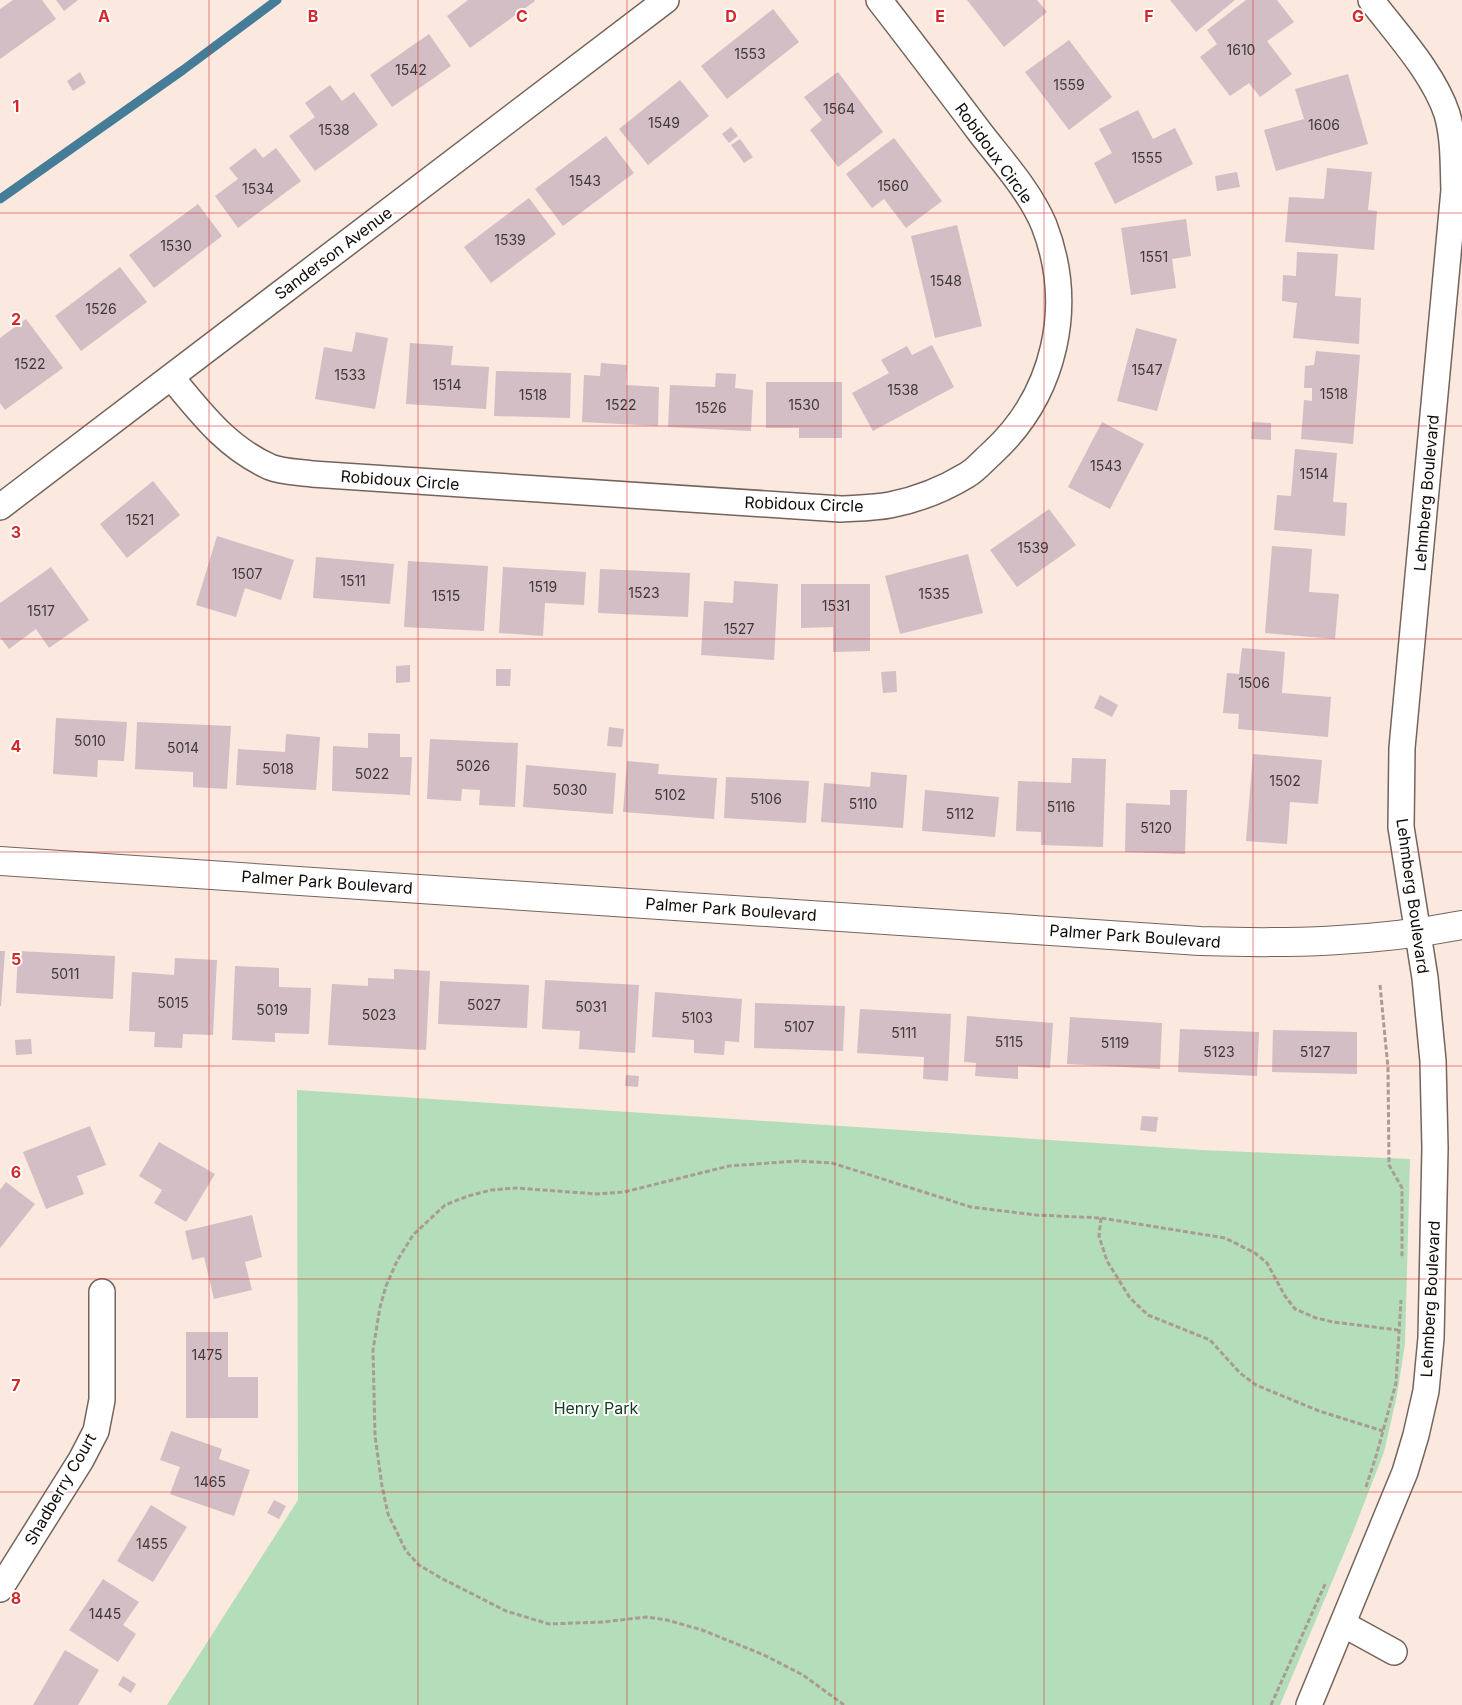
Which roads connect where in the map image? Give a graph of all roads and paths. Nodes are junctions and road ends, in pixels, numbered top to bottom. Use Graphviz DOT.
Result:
graph roads {
  1 [pos="666,0"];
  2 [pos="879,0"];
  3 [pos="1371,0"];
  4 [pos="171,377"];
  5 [pos="0,507"];
  6 [pos="0,861"];
  7 [pos="1462,926"];
  8 [pos="1418,934"];
  9 [pos="1380,985"];
  10 [pos="1101,1218"];
  11 [pos="1402,1264"];
  12 [pos="102,1292"];
  13 [pos="1402,1292"];
  14 [pos="1398,1330"];
  15 [pos="1383,1431"];
  16 [pos="1363,1495"];
  17 [pos="1326,1582"];
  18 [pos="0,1589"];
  19 [pos="1343,1624"];
  20 [pos="1394,1652"];
  21 [pos="844,1705"];
  22 [pos="1271,1705"];
  23 [pos="1310,1705"];
  1 -- 4 [label="street, Sanderson Avenue"];
  2 -- 4 [label="street, Robidoux Circle"];
  3 -- 8 [label="street, Lehmberg Boulevard"];
  4 -- 5 [label="street, Sanderson Avenue"];
  6 -- 8 [label="main road, Palmer Park Boulevard"];
  7 -- 8 [label="main road, Palmer Park Boulevard"];
  8 -- 19 [label="street, Lehmberg Boulevard"];
  9 -- 11 [label="path"];
  10 -- 14 [label="path"];
  10 -- 15 [label="path"];
  10 -- 21 [label="path"];
  12 -- 18 [label="street, Shadberry Court"];
  13 -- 14 [label="path"];
  14 -- 15 [label="path"];
  15 -- 16 [label="path"];
  17 -- 22 [label="path"];
  19 -- 20 [label="street"];
  19 -- 23 [label="street, Lehmberg Boulevard"];
}
